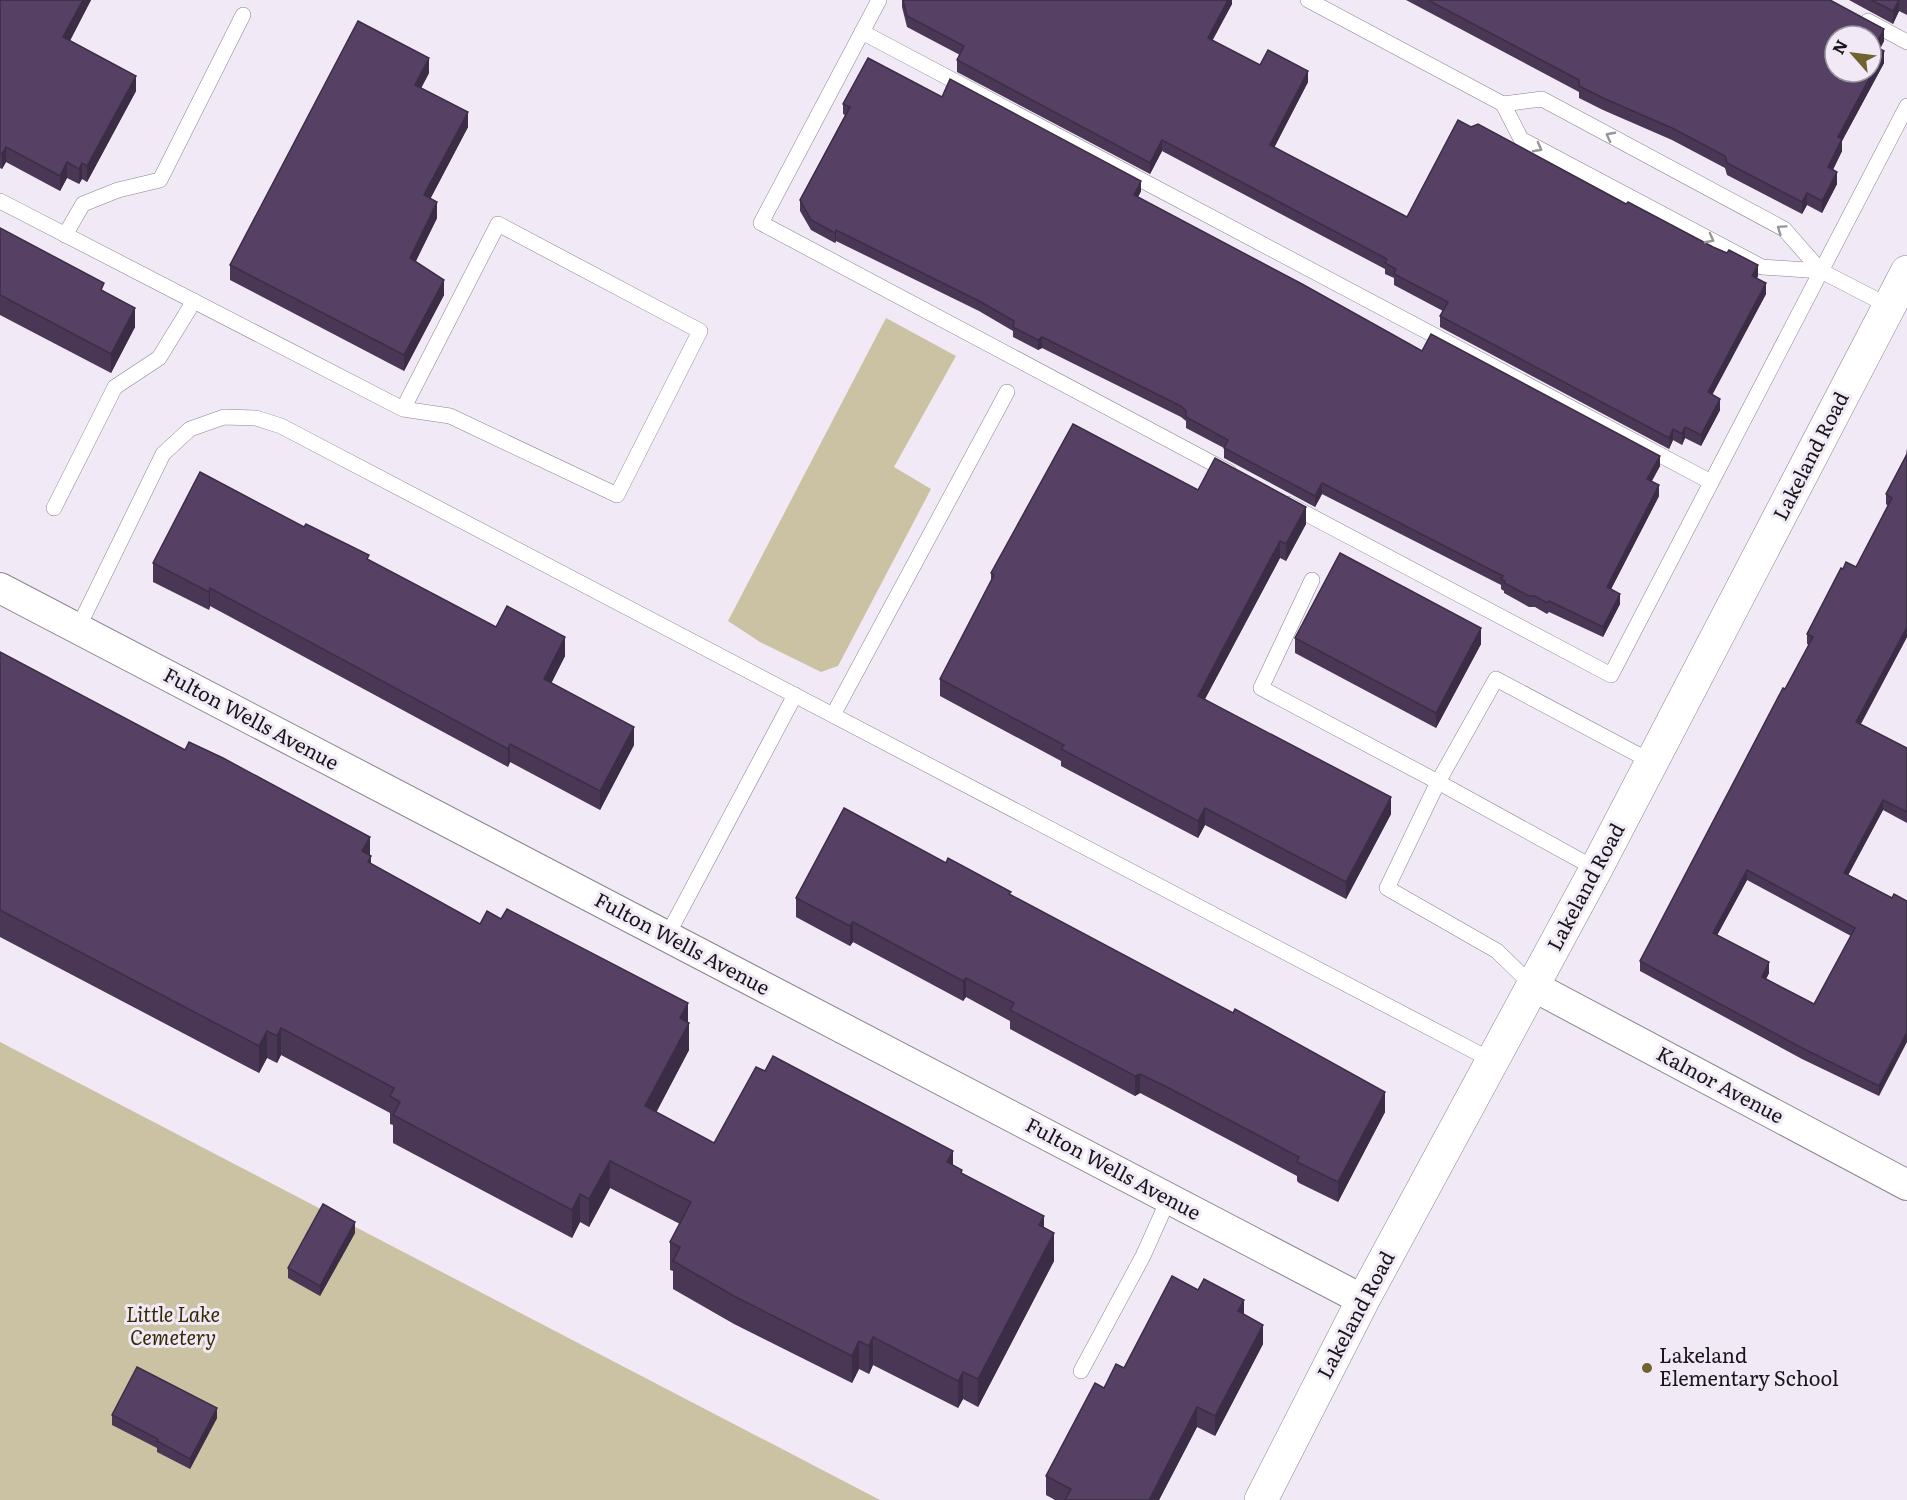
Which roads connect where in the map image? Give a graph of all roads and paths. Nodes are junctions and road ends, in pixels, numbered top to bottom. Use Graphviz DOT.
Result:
graph roads {
  1 [pos="879,0"];
  2 [pos="1308,0"];
  3 [pos="243,15"];
  4 [pos="1858,16"];
  5 [pos="862,32"];
  6 [pos="1907,42"];
  7 [pos="1503,104"];
  8 [pos="1907,106"];
  9 [pos="0,201"];
  10 [pos="65,235"];
  11 [pos="1821,271"];
  12 [pos="1907,272"];
  13 [pos="194,301"];
  14 [pos="1889,306"];
  15 [pos="1007,392"];
  16 [pos="403,409"];
  17 [pos="1244,480"];
  18 [pos="1712,482"];
  19 [pos="1275,497"];
  20 [pos="54,508"];
  21 [pos="1312,580"];
  22 [pos="0,588"];
  23 [pos="78,628"];
  24 [pos="795,695"];
  25 [pos="833,716"];
  26 [pos="1652,762"];
  27 [pos="1438,782"];
  28 [pos="1596,868"];
  29 [pos="667,936"];
  30 [pos="1533,986"];
  31 [pos="1494,1061"];
  32 [pos="1907,1185"];
  33 [pos="1169,1198"];
  34 [pos="1363,1300"];
  35 [pos="1081,1371"];
  36 [pos="1261,1500"];
  1 -- 5 [label="lane"];
  2 -- 7 [label="lane"];
  3 -- 10 [label="lane"];
  4 -- 6 [label="lane"];
  5 -- 17 [label="lane"];
  5 -- 18 [label="lane"];
  11 -- 7 [label="lane, one-way"];
  7 -- 11 [label="lane, one-way"];
  8 -- 11 [label="lane"];
  9 -- 10 [label="lane"];
  10 -- 13 [label="lane"];
  11 -- 14 [label="lane"];
  11 -- 18 [label="lane"];
  12 -- 14 [label="street, Lakeland Road"];
  13 -- 16 [label="lane"];
  13 -- 20 [label="lane"];
  14 -- 26 [label="street, Lakeland Road"];
  15 -- 25 [label="lane"];
  16 -- 16 [label="lane"];
  18 -- 19 [label="lane"];
  21 -- 27 [label="lane"];
  22 -- 23 [label="street, Fulton Wells Avenue"];
  23 -- 24 [label="lane"];
  23 -- 29 [label="street, Fulton Wells Avenue"];
  24 -- 25 [label="lane"];
  24 -- 29 [label="lane"];
  25 -- 31 [label="lane"];
  26 -- 27 [label="lane"];
  26 -- 28 [label="street, Lakeland Road"];
  27 -- 28 [label="lane"];
  27 -- 30 [label="lane"];
  28 -- 30 [label="street, Lakeland Road"];
  29 -- 33 [label="street, Fulton Wells Avenue"];
  30 -- 31 [label="street, Lakeland Road"];
  30 -- 32 [label="street, Kalnor Avenue"];
  31 -- 34 [label="street, Lakeland Road"];
  33 -- 34 [label="street, Fulton Wells Avenue"];
  33 -- 35 [label="lane"];
  34 -- 36 [label="street, Lakeland Road"];
}
